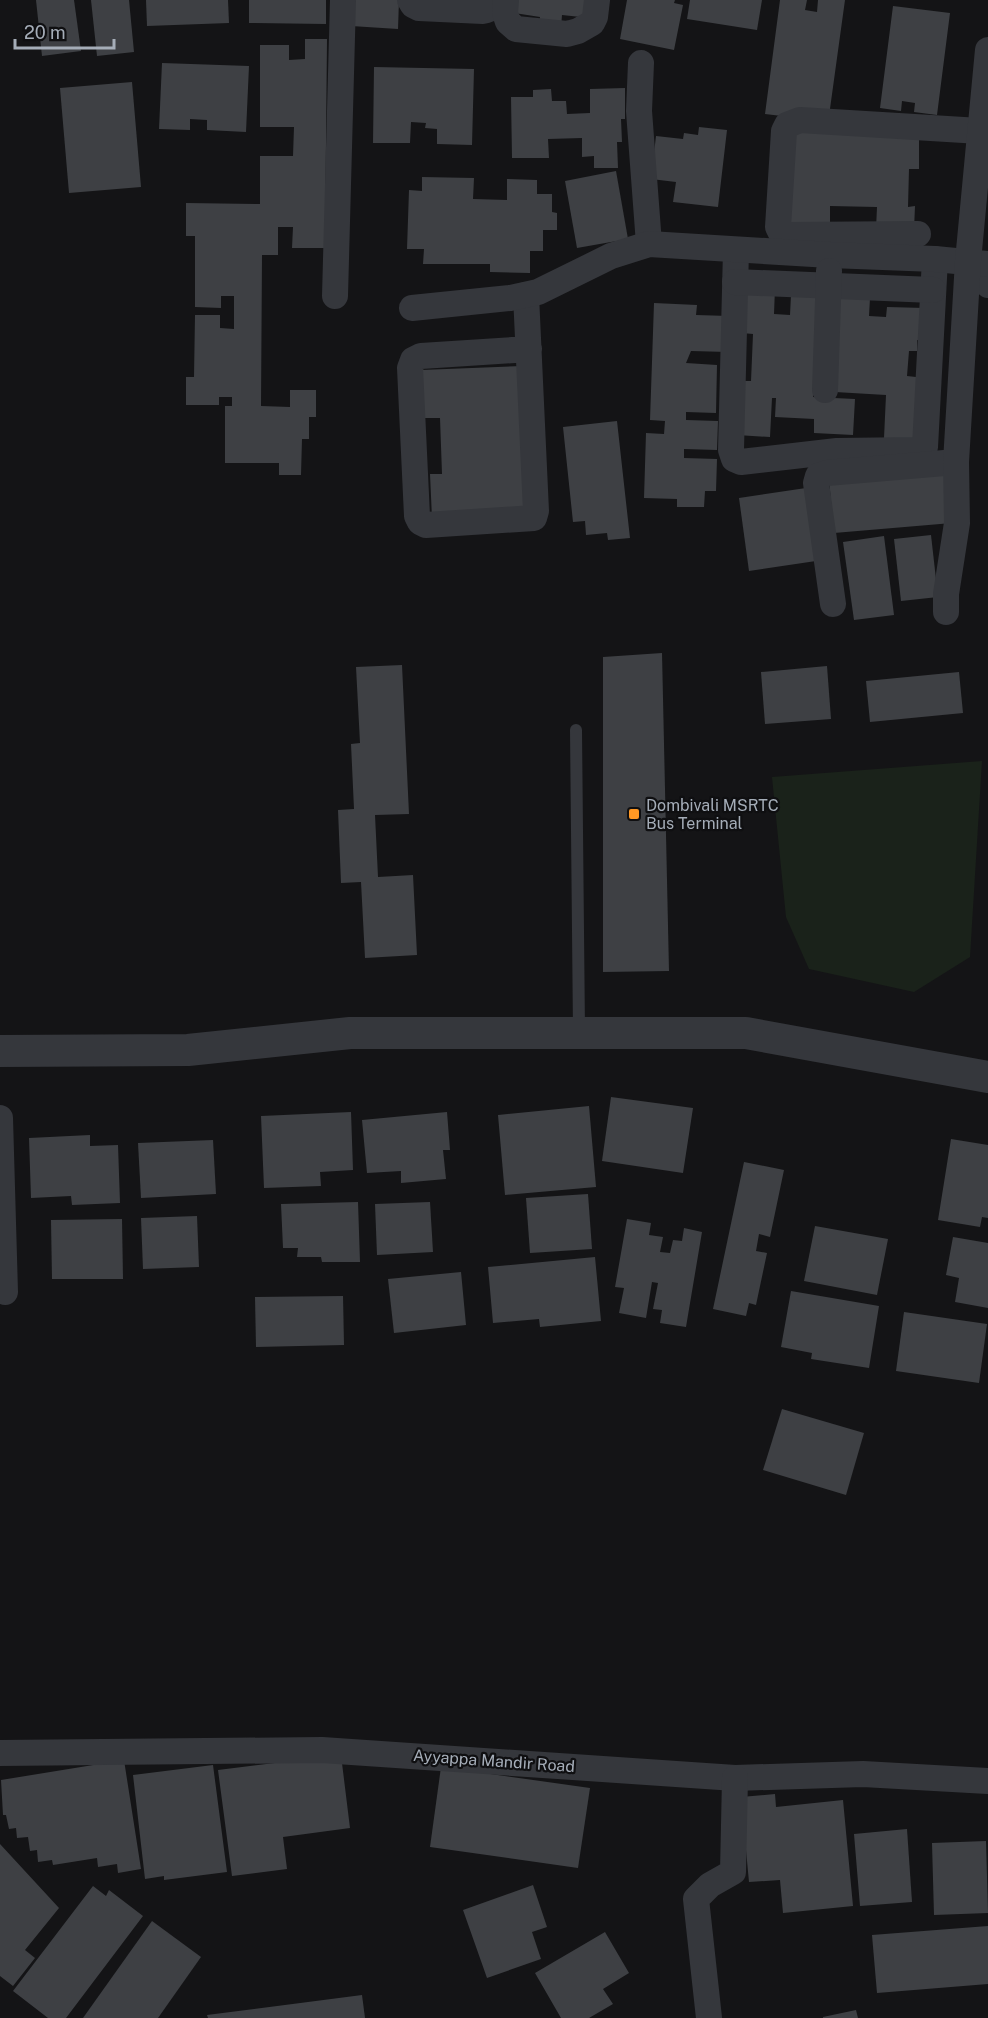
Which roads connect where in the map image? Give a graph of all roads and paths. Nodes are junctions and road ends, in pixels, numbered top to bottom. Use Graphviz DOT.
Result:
graph roads {
  1 [pos="343,0"];
  2 [pos="410,0"];
  3 [pos="492,0"];
  4 [pos="506,0"];
  5 [pos="597,0"];
  6 [pos="988,50"];
  7 [pos="641,63"];
  8 [pos="980,131"];
  9 [pos="988,201"];
  10 [pos="918,234"];
  11 [pos="988,234"];
  12 [pos="649,244"];
  13 [pos="843,249"];
  14 [pos="736,250"];
  15 [pos="935,259"];
  16 [pos="978,263"];
  17 [pos="735,282"];
  18 [pos="988,285"];
  19 [pos="829,286"];
  20 [pos="933,290"];
  21 [pos="526,295"];
  22 [pos="335,296"];
  23 [pos="412,308"];
  24 [pos="529,349"];
  25 [pos="825,390"];
  26 [pos="956,462"];
  27 [pos="833,604"];
  28 [pos="946,612"];
  29 [pos="576,730"];
  30 [pos="579,1032"];
  31 [pos="0,1051"];
  32 [pos="988,1077"];
  33 [pos="0,1118"];
  34 [pos="5,1292"];
  35 [pos="0,1754"];
  36 [pos="735,1778"];
  37 [pos="988,1781"];
  38 [pos="709,2018"];
  1 -- 22 [label="street"];
  2 -- 3 [label="street"];
  4 -- 5 [label="street"];
  6 -- 8 [label="street"];
  7 -- 12 [label="street"];
  8 -- 13 [label="street"];
  8 -- 16 [label="street"];
  9 -- 11 [label="street"];
  10 -- 13 [label="street"];
  12 -- 14 [label="street"];
  12 -- 21 [label="street"];
  13 -- 14 [label="street"];
  13 -- 15 [label="street"];
  13 -- 19 [label="street"];
  14 -- 17 [label="street"];
  15 -- 16 [label="street"];
  15 -- 20 [label="street"];
  16 -- 18 [label="street"];
  16 -- 26 [label="street"];
  17 -- 19 [label="street"];
  17 -- 20 [label="street"];
  19 -- 20 [label="street"];
  19 -- 25 [label="street"];
  21 -- 23 [label="street"];
  21 -- 24 [label="street"];
  24 -- 24 [label="street"];
  26 -- 27 [label="street"];
  26 -- 28 [label="street"];
  29 -- 30 [label="lane"];
  30 -- 31 [label="street"];
  30 -- 32 [label="street"];
  33 -- 34 [label="street"];
  35 -- 36 [label="street, Ayyappa Mandir Road"];
  36 -- 37 [label="street, Ayyappa Mandir Road"];
  36 -- 38 [label="street"];
}
